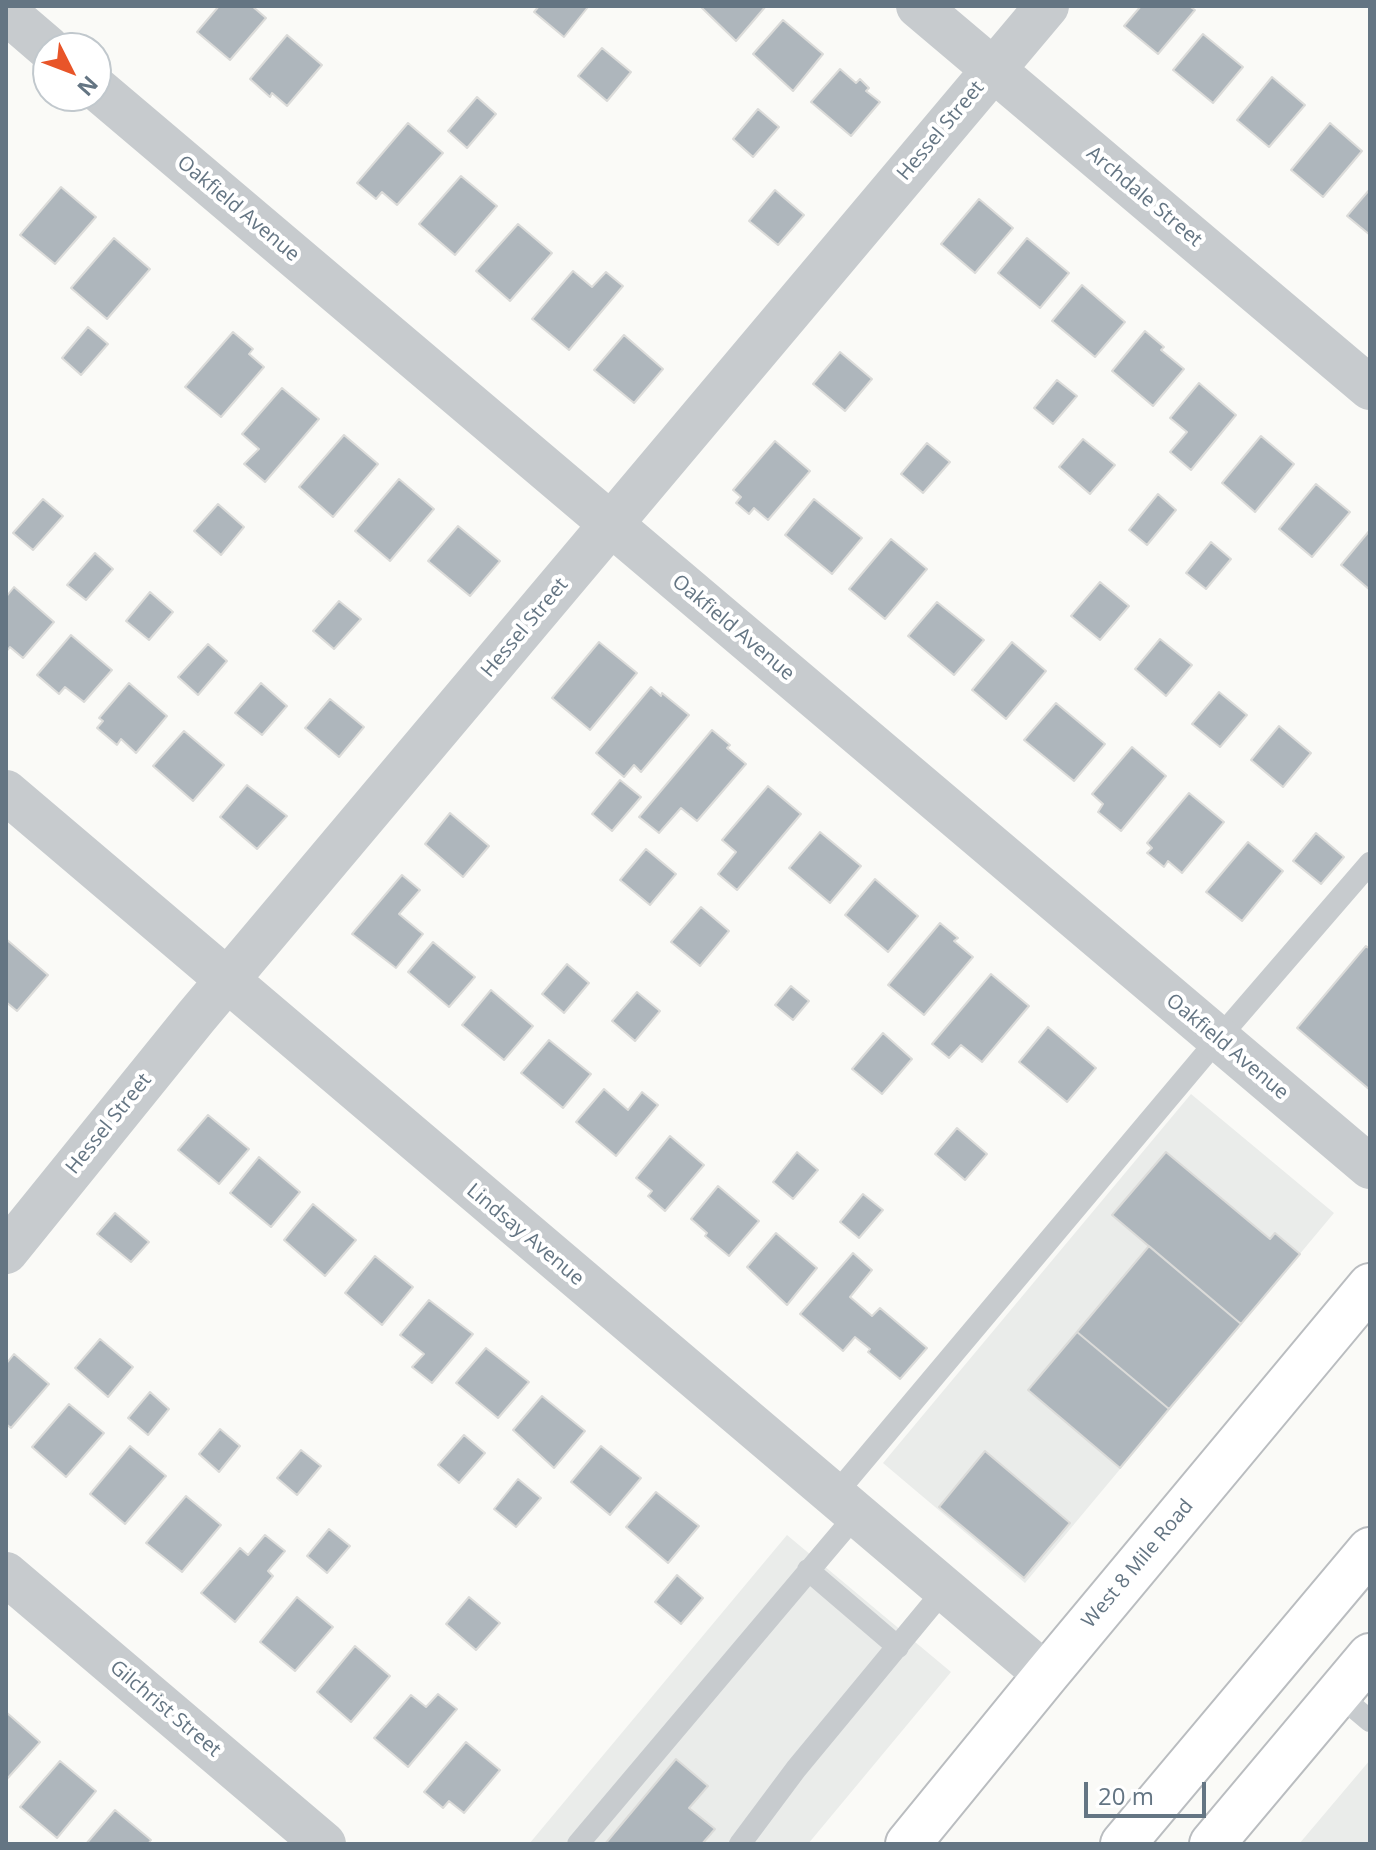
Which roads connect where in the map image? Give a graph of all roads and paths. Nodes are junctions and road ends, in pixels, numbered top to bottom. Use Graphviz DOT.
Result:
graph roads {
  1 [pos="918,6"];
  2 [pos="1047,6"];
  3 [pos="6,12"];
  4 [pos="32,34"];
  5 [pos="993,69"];
  6 [pos="112,102"];
  7 [pos="1370,388"];
  8 [pos="611,525"];
  9 [pos="6,792"];
  10 [pos="1370,863"];
  11 [pos="227,981"];
  12 [pos="1218,1039"];
  13 [pos="1370,1167"];
  14 [pos="6,1252"];
  15 [pos="1370,1286"];
  16 [pos="844,1506"];
  17 [pos="1370,1550"];
  18 [pos="808,1570"];
  19 [pos="6,1574"];
  20 [pos="944,1590"];
  21 [pos="898,1647"];
  22 [pos="1370,1656"];
  23 [pos="1046,1675"];
  24 [pos="1354,1708"];
  25 [pos="324,1844"];
  26 [pos="578,1844"];
  27 [pos="740,1844"];
  28 [pos="908,1844"];
  29 [pos="1123,1844"];
  30 [pos="1212,1844"];
  1 -- 5 [label="street, Archdale Street"];
  2 -- 5 [label="street, Hessel Street"];
  3 -- 4 [label="street"];
  5 -- 7 [label="street, Archdale Street"];
  5 -- 8 [label="street, Hessel Street"];
  6 -- 8 [label="street, Oakfield Avenue"];
  8 -- 11 [label="street, Hessel Street"];
  8 -- 12 [label="street, Oakfield Avenue"];
  9 -- 11 [label="street, Lindsay Avenue"];
  10 -- 12 [label="lane"];
  11 -- 14 [label="street, Hessel Street"];
  11 -- 16 [label="street, Lindsay Avenue"];
  12 -- 13 [label="street, Oakfield Avenue"];
  12 -- 16 [label="lane"];
  15 -- 23 [label="highway, West 8 Mile Road"];
  16 -- 18 [label="lane"];
  16 -- 20 [label="street, Lindsay Avenue"];
  17 -- 29 [label="highway"];
  18 -- 21 [label="lane"];
  18 -- 26 [label="lane"];
  19 -- 25 [label="street, Gilchrist Street"];
  20 -- 21 [label="lane"];
  20 -- 23 [label="street, Lindsay Avenue"];
  21 -- 27 [label="lane"];
  22 -- 24 [label="highway"];
  23 -- 28 [label="highway, West 8 Mile Road"];
  24 -- 30 [label="highway"];
}
